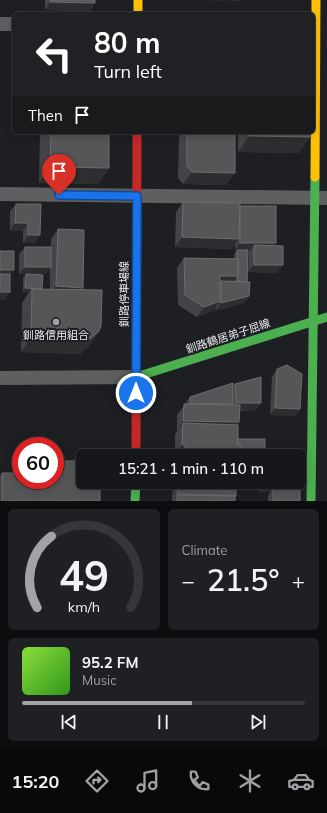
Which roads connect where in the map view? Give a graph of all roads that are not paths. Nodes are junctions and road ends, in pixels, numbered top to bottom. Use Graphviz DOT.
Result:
graph roads {
  1 [pos="138,0"];
  2 [pos="316,0"];
  3 [pos="138,12"];
  4 [pos="319,22"];
  5 [pos="0,24"];
  6 [pos="12,24"];
  7 [pos="137,134"];
  8 [pos="0,194"];
  9 [pos="137,196"];
  10 [pos="321,198"];
  11 [pos="327,317"];
  12 [pos="314,321"];
  13 [pos="136,377"];
  14 [pos="0,378"];
  15 [pos="136,449"];
  16 [pos="136,489"];
  17 [pos="136,501"];
  18 [pos="311,501"];
  1 -- 3 [label="main road"];
  2 -- 4 [label="main road"];
  4 -- 10 [label="main road"];
  5 -- 6 [label="street"];
  7 -- 9 [label="main road, 釧路停車場線"];
  8 -- 9 [label="street"];
  9 -- 10 [label="street"];
  9 -- 13 [label="main road, 釧路停車場線"];
  10 -- 12 [label="main road"];
  11 -- 12 [label="main road, 釧路鶴居弟子屈線"];
  12 -- 13 [label="main road, 釧路鶴居弟子屈線"];
  12 -- 18 [label="main road"];
  13 -- 14 [label="street"];
  13 -- 15 [label="main road, 釧路停車場線"];
  16 -- 17 [label="main road"];
}
